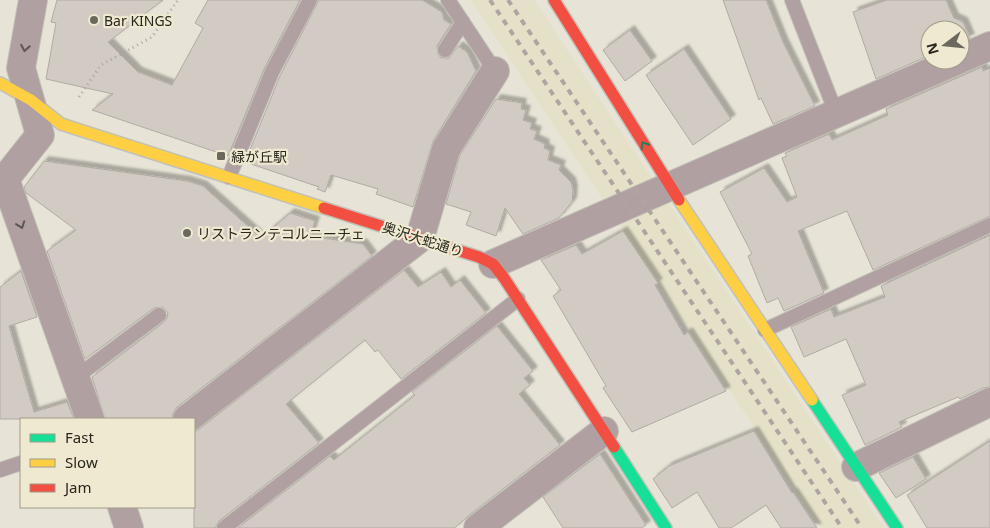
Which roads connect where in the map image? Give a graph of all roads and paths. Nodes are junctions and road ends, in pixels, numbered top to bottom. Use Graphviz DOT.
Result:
graph roads {
  1 [pos="33,0"];
  2 [pos="178,0"];
  3 [pos="310,0"];
  4 [pos="448,0"];
  5 [pos="554,0"];
  6 [pos="792,0"];
  7 [pos="463,22"];
  8 [pos="990,46"];
  9 [pos="445,50"];
  10 [pos="970,55"];
  11 [pos="936,70"];
  12 [pos="495,71"];
  13 [pos="0,82"];
  14 [pos="31,100"];
  15 [pos="836,114"];
  16 [pos="57,120"];
  17 [pos="229,177"];
  18 [pos="2,184"];
  19 [pos="670,186"];
  20 [pos="990,225"];
  21 [pos="420,238"];
  22 [pos="493,264"];
  23 [pos="518,299"];
  24 [pos="159,315"];
  25 [pos="766,330"];
  26 [pos="76,378"];
  27 [pos="990,402"];
  28 [pos="90,418"];
  29 [pos="188,418"];
  30 [pos="604,431"];
  31 [pos="20,463"];
  32 [pos="856,467"];
  33 [pos="0,470"];
  34 [pos="122,508"];
  35 [pos="129,528"];
  36 [pos="224,528"];
  37 [pos="478,528"];
  38 [pos="666,528"];
  39 [pos="896,528"];
  1 -- 14 [label="street, one-way"];
  2 -- 16 [label="path"];
  3 -- 17 [label="lane"];
  4 -- 7 [label="lane"];
  19 -- 5 [label="street, one-way"];
  6 -- 15 [label="lane"];
  7 -- 9 [label="lane"];
  7 -- 12 [label="lane"];
  8 -- 10 [label="street"];
  11 -- 15 [label="street"];
  12 -- 21 [label="street"];
  13 -- 14 [label="street"];
  14 -- 16 [label="street"];
  14 -- 18 [label="street"];
  15 -- 19 [label="street"];
  16 -- 17 [label="street, 奥沢大蛇通り"];
  17 -- 21 [label="street, 奥沢大蛇通り"];
  18 -- 26 [label="street, one-way"];
  19 -- 22 [label="street"];
  19 -- 25 [label="street"];
  20 -- 25 [label="lane"];
  21 -- 22 [label="street, 奥沢大蛇通り"];
  21 -- 29 [label="street"];
  22 -- 23 [label="street, 奥沢大蛇通り"];
  23 -- 30 [label="street, 奥沢大蛇通り"];
  23 -- 36 [label="lane"];
  24 -- 26 [label="lane"];
  25 -- 32 [label="street"];
  26 -- 28 [label="street"];
  27 -- 32 [label="street"];
  30 -- 37 [label="street"];
  30 -- 38 [label="street, 奥沢大蛇通り"];
  31 -- 33 [label="lane"];
  32 -- 39 [label="street"];
  34 -- 35 [label="street"];
}
